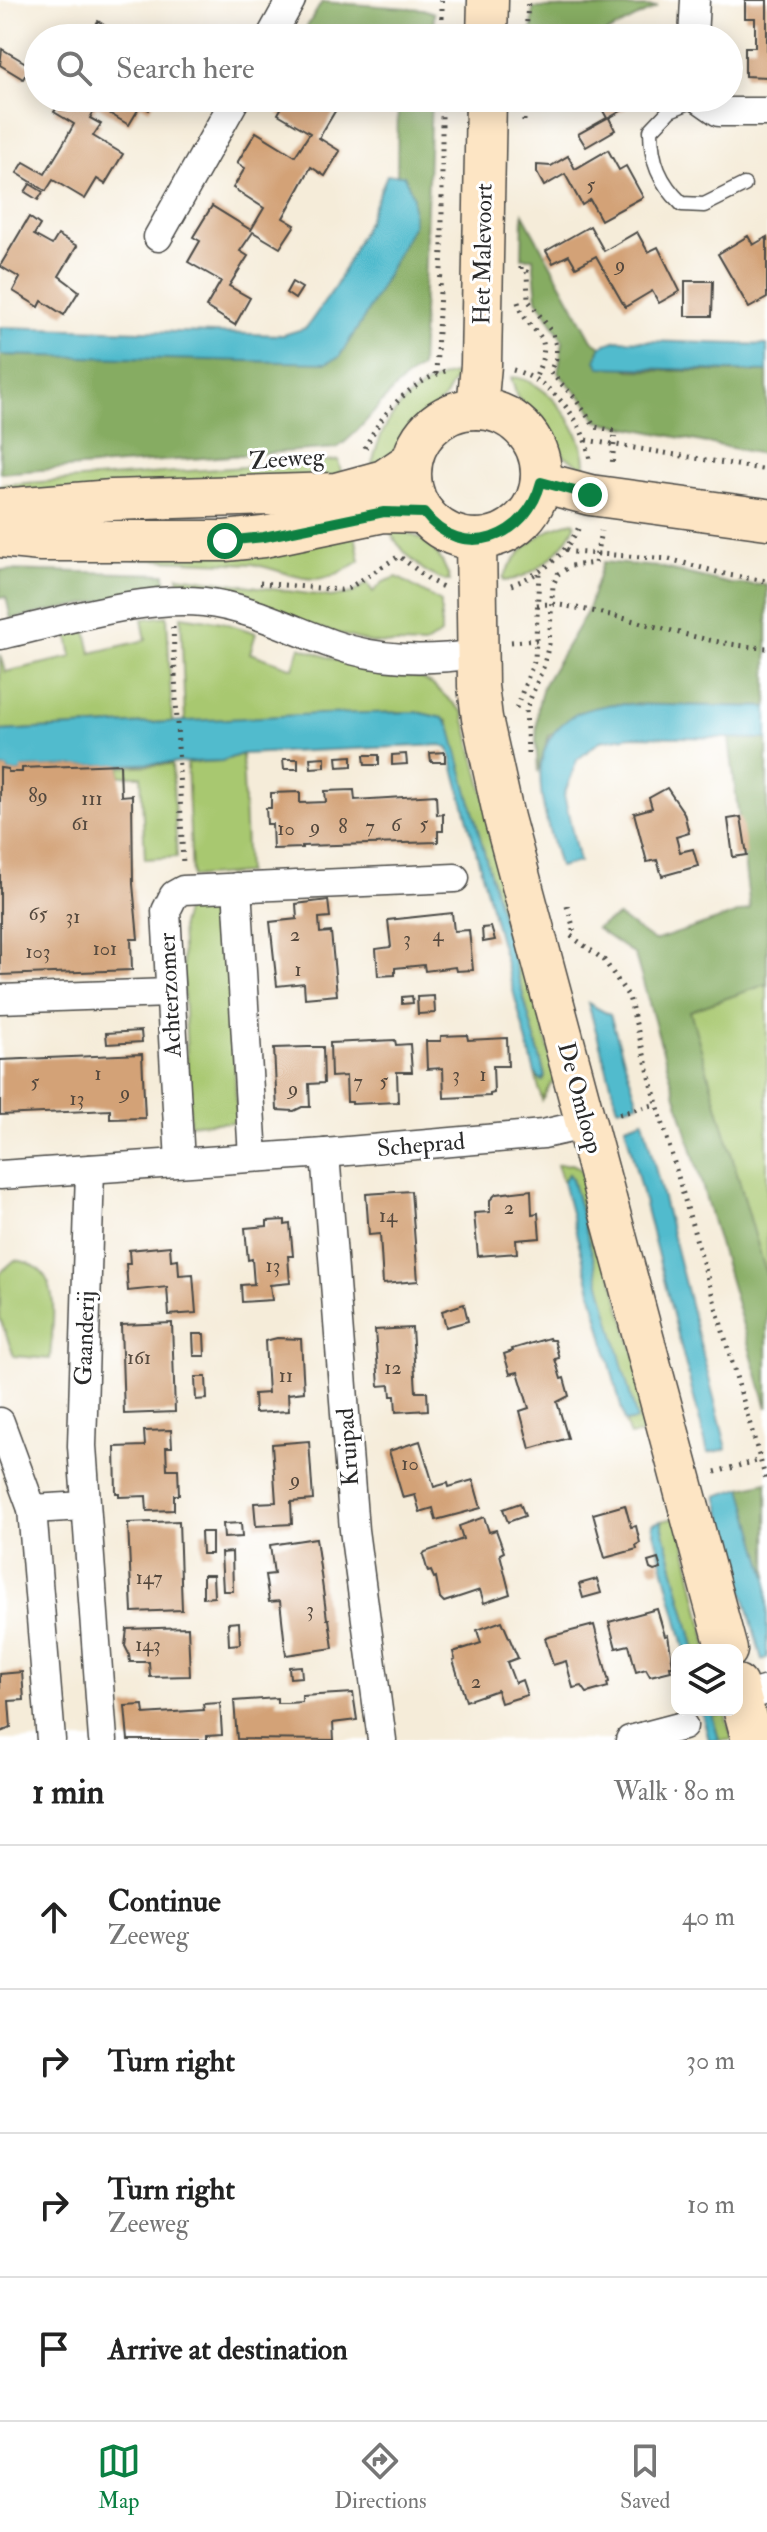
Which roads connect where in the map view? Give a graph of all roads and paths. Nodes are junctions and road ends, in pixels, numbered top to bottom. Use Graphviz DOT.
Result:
graph roads {
  1 [pos="291,0"];
  2 [pos="442,0"];
  3 [pos="488,0"];
  4 [pos="528,0"];
  5 [pos="695,0"];
  6 [pos="278,24"];
  7 [pos="442,24"];
  8 [pos="487,24"];
  9 [pos="527,24"];
  10 [pos="694,24"];
  11 [pos="228,112"];
  12 [pos="442,112"];
  13 [pos="486,112"];
  14 [pos="523,112"];
  15 [pos="668,112"];
  16 [pos="719,112"];
  17 [pos="743,112"];
  18 [pos="743,112"];
  19 [pos="767,112"];
  20 [pos="523,125"];
  21 [pos="744,185"];
  22 [pos="158,237"];
  23 [pos="521,254"];
  24 [pos="481,365"];
  25 [pos="436,374"];
  26 [pos="477,409"];
  27 [pos="616,443"];
  28 [pos="358,449"];
  29 [pos="412,461"];
  30 [pos="767,470"];
  31 [pos="541,482"];
  32 [pos="606,496"];
  33 [pos="0,509"];
  34 [pos="424,513"];
  35 [pos="767,519"];
  36 [pos="0,537"];
  37 [pos="476,539"];
  38 [pos="598,554"];
  39 [pos="539,573"];
  40 [pos="249,581"];
  41 [pos="767,581"];
  42 [pos="476,591"];
  43 [pos="172,600"];
  44 [pos="551,603"];
  45 [pos="537,605"];
  46 [pos="0,635"];
  47 [pos="767,648"];
  48 [pos="477,654"];
  49 [pos="514,713"];
  50 [pos="528,756"];
  51 [pos="455,878"];
  52 [pos="237,887"];
  53 [pos="183,890"];
  54 [pos="565,901"];
  55 [pos="563,929"];
  56 [pos="573,938"];
  57 [pos="565,946"];
  58 [pos="169,993"];
  59 [pos="0,999"];
  60 [pos="588,1124"];
  61 [pos="325,1153"];
  62 [pos="253,1157"];
  63 [pos="180,1162"];
  64 [pos="90,1169"];
  65 [pos="0,1175"];
  66 [pos="0,1422"];
  67 [pos="761,1460"];
  68 [pos="680,1482"];
  69 [pos="767,1483"];
  70 [pos="85,1506"];
  71 [pos="32,1509"];
  72 [pos="725,1644"];
  73 [pos="748,1691"];
  74 [pos="683,1726"];
  75 [pos="51,1740"];
  76 [pos="103,1740"];
  77 [pos="382,1740"];
  78 [pos="630,1740"];
  79 [pos="752,1740"];
  1 -- 6 [label="street"];
  2 -- 7 [label="path"];
  3 -- 8 [label="street"];
  4 -- 9 [label="path"];
  5 -- 10 [label="street"];
  11 -- 22 [label="street"];
  12 -- 25 [label="path"];
  13 -- 24 [label="street, Het Malevoort"];
  14 -- 20 [label="path"];
  15 -- 21 [label="lane"];
  16 -- 17 [label="street"];
  18 -- 19 [label="street"];
  23 -- 27 [label="path"];
  24 -- 25 [label="path, Zeeweg"];
  24 -- 26 [label="street, Het Malevoort"];
  24 -- 27 [label="path, Zeeweg"];
  25 -- 28 [label="path, Zeeweg"];
  26 -- 29 [label="street"];
  26 -- 31 [label="street"];
  27 -- 30 [label="path"];
  27 -- 32 [label="path"];
  29 -- 33 [label="street, Zeeweg"];
  29 -- 34 [label="street"];
  31 -- 32 [label="street"];
  31 -- 37 [label="street"];
  32 -- 35 [label="street"];
  32 -- 38 [label="path"];
  34 -- 36 [label="street"];
  34 -- 37 [label="street"];
  37 -- 42 [label="street, De Omloop"];
  38 -- 39 [label="path"];
  38 -- 41 [label="path"];
  38 -- 44 [label="path"];
  39 -- 42 [label="path"];
  39 -- 45 [label="path"];
  40 -- 42 [label="path"];
  42 -- 48 [label="street, De Omloop"];
  43 -- 46 [label="street"];
  43 -- 48 [label="street"];
  43 -- 53 [label="path"];
  44 -- 45 [label="path"];
  44 -- 47 [label="path"];
  44 -- 50 [label="path"];
  45 -- 49 [label="path"];
  48 -- 60 [label="street, De Omloop"];
  51 -- 52 [label="street"];
  52 -- 53 [label="street"];
  52 -- 62 [label="street"];
  53 -- 58 [label="street, Achterzomer"];
  54 -- 56 [label="path"];
  55 -- 56 [label="path"];
  56 -- 57 [label="path"];
  56 -- 67 [label="path"];
  58 -- 59 [label="street"];
  58 -- 63 [label="street, Achterzomer"];
  60 -- 61 [label="street, Scheprad"];
  60 -- 68 [label="street, De Omloop"];
  61 -- 62 [label="street, Scheprad"];
  61 -- 77 [label="street, Kruipad"];
  62 -- 63 [label="street"];
  63 -- 64 [label="street"];
  64 -- 65 [label="street"];
  64 -- 70 [label="street, Gaanderij"];
  66 -- 71 [label="street"];
  67 -- 68 [label="path"];
  67 -- 69 [label="path"];
  68 -- 72 [label="street, De Omloop"];
  70 -- 71 [label="street"];
  70 -- 76 [label="street, Gaanderij"];
  71 -- 75 [label="street"];
  73 -- 79 [label="street"];
  74 -- 78 [label="street"];
}
